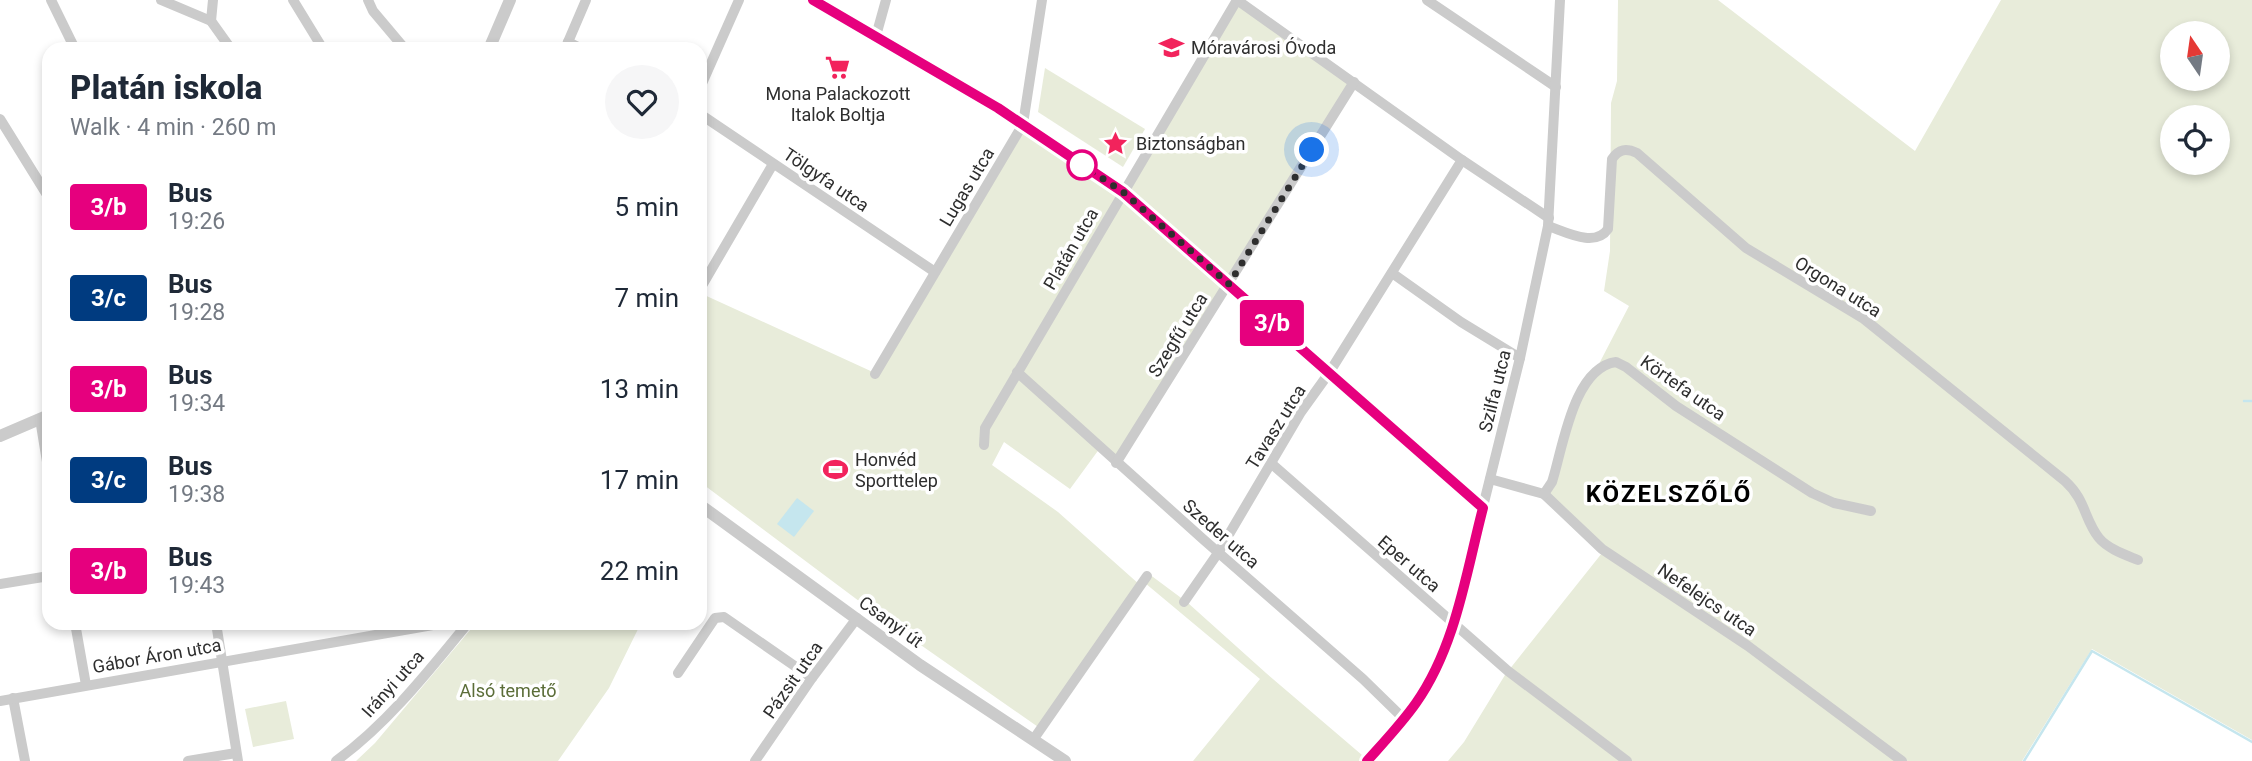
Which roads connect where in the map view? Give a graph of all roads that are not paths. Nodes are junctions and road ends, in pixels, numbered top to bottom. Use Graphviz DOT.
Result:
graph roads {
  1 [pos="51,0"];
  2 [pos="161,0"];
  3 [pos="212,0"];
  4 [pos="293,0"];
  5 [pos="368,0"];
  6 [pos="510,0"];
  7 [pos="586,0"];
  8 [pos="739,0"];
  9 [pos="813,0"];
  10 [pos="886,0"];
  11 [pos="1042,0"];
  12 [pos="1237,0"];
  13 [pos="1427,0"];
  14 [pos="1560,0"];
  15 [pos="211,21"];
  16 [pos="876,36"];
  17 [pos="72,42"];
  18 [pos="226,42"];
  19 [pos="319,42"];
  20 [pos="399,42"];
  21 [pos="492,42"];
  22 [pos="568,42"];
  23 [pos="707,72"];
  24 [pos="1354,82"];
  25 [pos="1556,87"];
  26 [pos="0,119"];
  27 [pos="707,119"];
  28 [pos="1023,124"];
  29 [pos="1462,160"];
  30 [pos="773,164"];
  31 [pos="42,187"];
  32 [pos="1123,192"];
  33 [pos="1549,222"];
  34 [pos="935,272"];
  35 [pos="1392,273"];
  36 [pos="707,277"];
  37 [pos="1229,284"];
  38 [pos="1520,358"];
  39 [pos="1017,372"];
  40 [pos="1329,373"];
  41 [pos="874,374"];
  42 [pos="42,418"];
  43 [pos="0,436"];
  44 [pos="984,445"];
  45 [pos="1116,463"];
  46 [pos="1272,464"];
  47 [pos="1490,479"];
  48 [pos="1544,494"];
  49 [pos="1483,508"];
  50 [pos="707,510"];
  51 [pos="1871,511"];
  52 [pos="1218,553"];
  53 [pos="2138,560"];
  54 [pos="1147,576"];
  55 [pos="42,577"];
  56 [pos="0,584"];
  57 [pos="1184,602"];
  58 [pos="858,618"];
  59 [pos="1454,624"];
  60 [pos="76,630"];
  61 [pos="217,630"];
  62 [pos="403,630"];
  63 [pos="459,630"];
  64 [pos="707,630"];
  65 [pos="707,630"];
  66 [pos="222,661"];
  67 [pos="678,673"];
  68 [pos="811,678"];
  69 [pos="86,685"];
  70 [pos="13,698"];
  71 [pos="0,701"];
  72 [pos="1404,719"];
  73 [pos="1033,740"];
  74 [pos="237,757"];
  75 [pos="25,761"];
  76 [pos="188,761"];
  77 [pos="336,761"];
  78 [pos="755,761"];
  79 [pos="1065,761"];
  80 [pos="1367,761"];
  81 [pos="1627,761"];
  82 [pos="1902,761"];
  1 -- 17 [label="street"];
  2 -- 15 [label="street"];
  3 -- 15 [label="street"];
  4 -- 19 [label="street"];
  5 -- 20 [label="street"];
  6 -- 21 [label="street"];
  7 -- 22 [label="street"];
  8 -- 23 [label="street"];
  9 -- 16 [label="street"];
  10 -- 16 [label="street"];
  11 -- 28 [label="street, Lugas utca"];
  12 -- 24 [label="street, Orgona utca"];
  12 -- 32 [label="street, Platán utca"];
  13 -- 25 [label="street"];
  14 -- 25 [label="street, Szilfa utca"];
  15 -- 18 [label="street"];
  16 -- 28 [label="street"];
  24 -- 29 [label="street, Orgona utca"];
  24 -- 37 [label="street, Szegfű utca"];
  25 -- 33 [label="street, Szilfa utca"];
  26 -- 31 [label="street"];
  27 -- 30 [label="street, Tölgyfa utca"];
  28 -- 32 [label="street"];
  28 -- 34 [label="street, Lugas utca"];
  29 -- 33 [label="street, Orgona utca"];
  29 -- 35 [label="street, Tavasz utca"];
  30 -- 34 [label="street, Tölgyfa utca"];
  30 -- 36 [label="street"];
  32 -- 37 [label="street"];
  32 -- 39 [label="street, Platán utca"];
  33 -- 38 [label="street, Szilfa utca"];
  33 -- 53 [label="street, Orgona utca"];
  34 -- 41 [label="street, Lugas utca"];
  35 -- 38 [label="street"];
  35 -- 40 [label="street, Tavasz utca"];
  37 -- 40 [label="street"];
  37 -- 45 [label="street, Szegfű utca"];
  38 -- 47 [label="street, Szilfa utca"];
  39 -- 44 [label="street, Platán utca"];
  39 -- 45 [label="street, Szeder utca"];
  40 -- 46 [label="street, Tavasz utca"];
  40 -- 49 [label="street"];
  42 -- 43 [label="street"];
  45 -- 52 [label="street, Szeder utca"];
  46 -- 52 [label="street, Tavasz utca"];
  46 -- 59 [label="street, Eper utca"];
  47 -- 48 [label="street, Nefelejcs utca"];
  47 -- 49 [label="street, Szilfa utca"];
  48 -- 51 [label="street, Körtefa utca"];
  48 -- 82 [label="street, Nefelejcs utca"];
  49 -- 59 [label="street, Szilfa utca"];
  50 -- 58 [label="street, Csanyi út"];
  52 -- 57 [label="street, Tavasz utca"];
  52 -- 72 [label="street, Szeder utca"];
  54 -- 73 [label="street"];
  55 -- 56 [label="street"];
  58 -- 68 [label="street, Pázsit utca"];
  58 -- 73 [label="street, Csanyi út"];
  59 -- 72 [label="street, Szilfa utca"];
  59 -- 81 [label="street, Eper utca"];
  60 -- 69 [label="street"];
  61 -- 66 [label="street"];
  62 -- 66 [label="street, Gábor Áron utca"];
  63 -- 77 [label="street, Irányi utca"];
  64 -- 68 [label="street"];
  65 -- 67 [label="street"];
  66 -- 69 [label="street, Gábor Áron utca"];
  66 -- 74 [label="street"];
  68 -- 78 [label="street, Pázsit utca"];
  69 -- 70 [label="street, Gábor Áron utca"];
  70 -- 71 [label="street, Gábor Áron utca"];
  70 -- 75 [label="street"];
  72 -- 80 [label="street, Szilfa utca"];
  73 -- 79 [label="street, Csanyi út"];
  74 -- 76 [label="street"];
}
